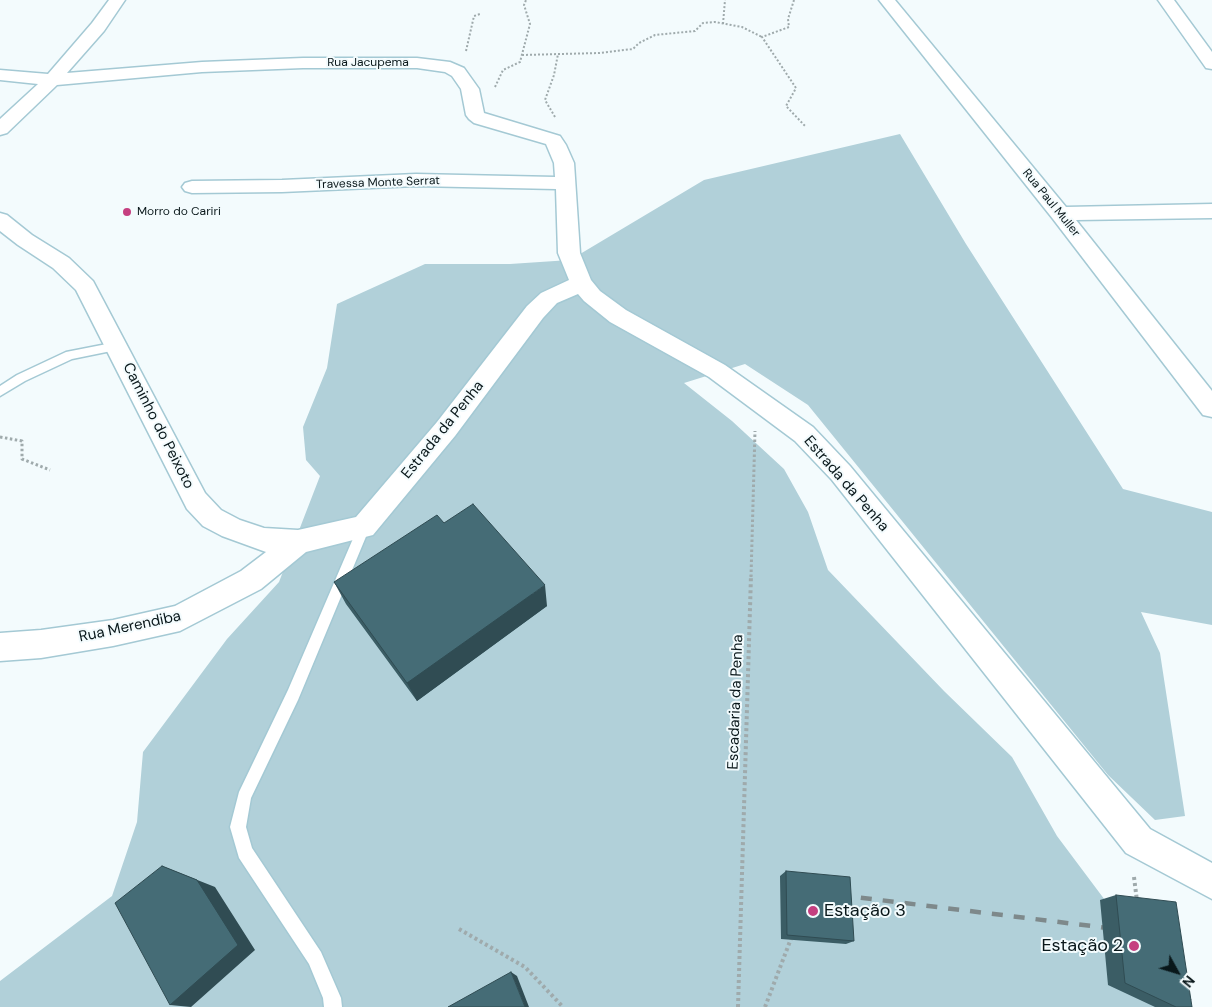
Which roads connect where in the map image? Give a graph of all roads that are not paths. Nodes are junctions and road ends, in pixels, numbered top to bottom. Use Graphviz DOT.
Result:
graph roads {
  1 [pos="117,0"];
  2 [pos="887,0"];
  3 [pos="1166,0"];
  4 [pos="1212,64"];
  5 [pos="0,75"];
  6 [pos="52,80"];
  7 [pos="0,129"];
  8 [pos="565,183"];
  9 [pos="192,187"];
  10 [pos="1212,211"];
  11 [pos="1060,214"];
  12 [pos="0,220"];
  13 [pos="581,283"];
  14 [pos="116,346"];
  15 [pos="0,392"];
  16 [pos="1212,408"];
  17 [pos="364,527"];
  18 [pos="298,542"];
  19 [pos="0,647"];
  20 [pos="1212,882"];
  21 [pos="333,1007"];
  1 -- 6 [label="street"];
  2 -- 11 [label="street, Rua Paul Muller"];
  3 -- 4 [label="street"];
  5 -- 6 [label="street, Rua Jacupema"];
  6 -- 7 [label="street"];
  6 -- 8 [label="street, Rua Jacupema"];
  8 -- 9 [label="street, Travessa Monte Serrat"];
  8 -- 13 [label="street"];
  10 -- 11 [label="street"];
  11 -- 16 [label="street, Rua Paul Muller"];
  12 -- 14 [label="street, Caminho do Peixoto"];
  13 -- 17 [label="street, Estrada da Penha"];
  13 -- 20 [label="street, Estrada da Penha"];
  14 -- 15 [label="lane"];
  14 -- 18 [label="street, Caminho do Peixoto"];
  17 -- 18 [label="street, Caminho do Peixoto"];
  17 -- 21 [label="lane"];
  18 -- 19 [label="street, Rua Merendiba"];
}
